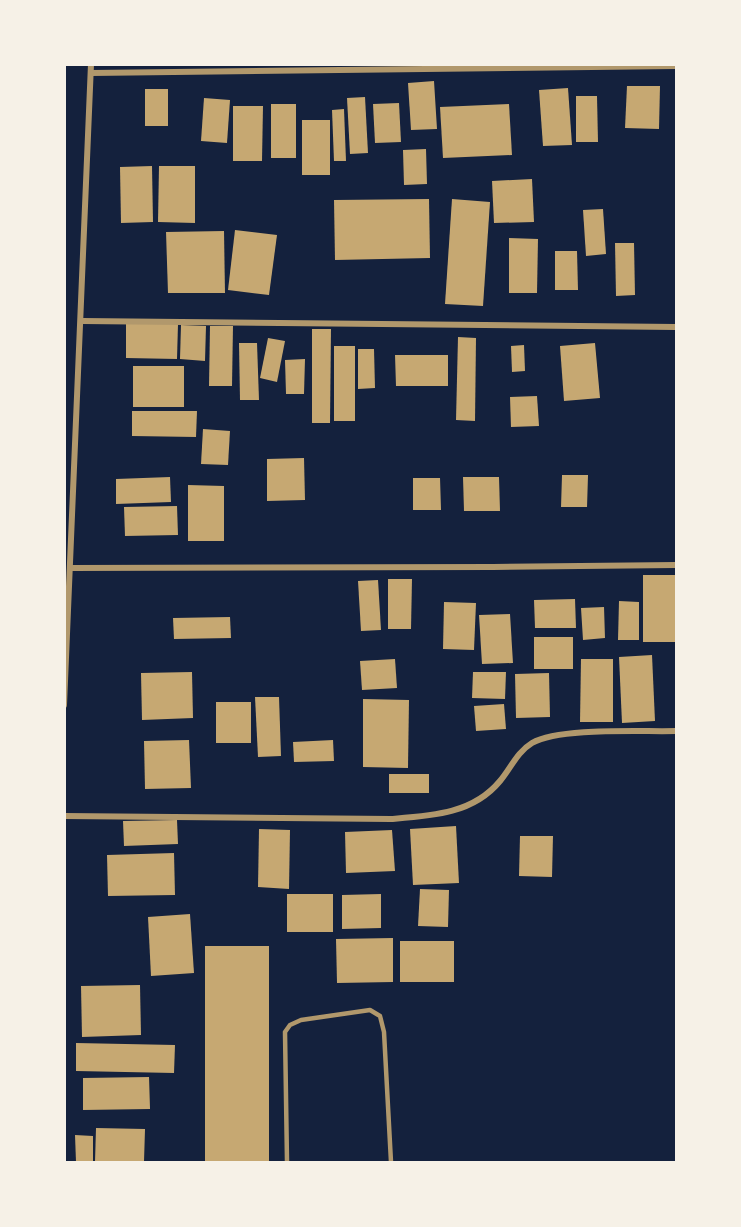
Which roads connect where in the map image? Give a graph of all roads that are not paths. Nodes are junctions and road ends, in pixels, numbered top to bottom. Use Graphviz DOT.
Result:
graph roads {
  1 [pos="92,64"];
  2 [pos="676,66"];
  3 [pos="91,73"];
  4 [pos="82,321"];
  5 [pos="676,327"];
  6 [pos="676,564"];
  7 [pos="70,568"];
  8 [pos="64,705"];
  9 [pos="676,731"];
  10 [pos="64,816"];
  11 [pos="287,1162"];
  12 [pos="391,1162"];
  1 -- 3 [label="street"];
  2 -- 3 [label="street"];
  3 -- 4 [label="street"];
  4 -- 5 [label="street"];
  4 -- 7 [label="street"];
  6 -- 7 [label="street"];
  7 -- 8 [label="street"];
  9 -- 10 [label="street"];
  11 -- 12 [label="lane"];
}
